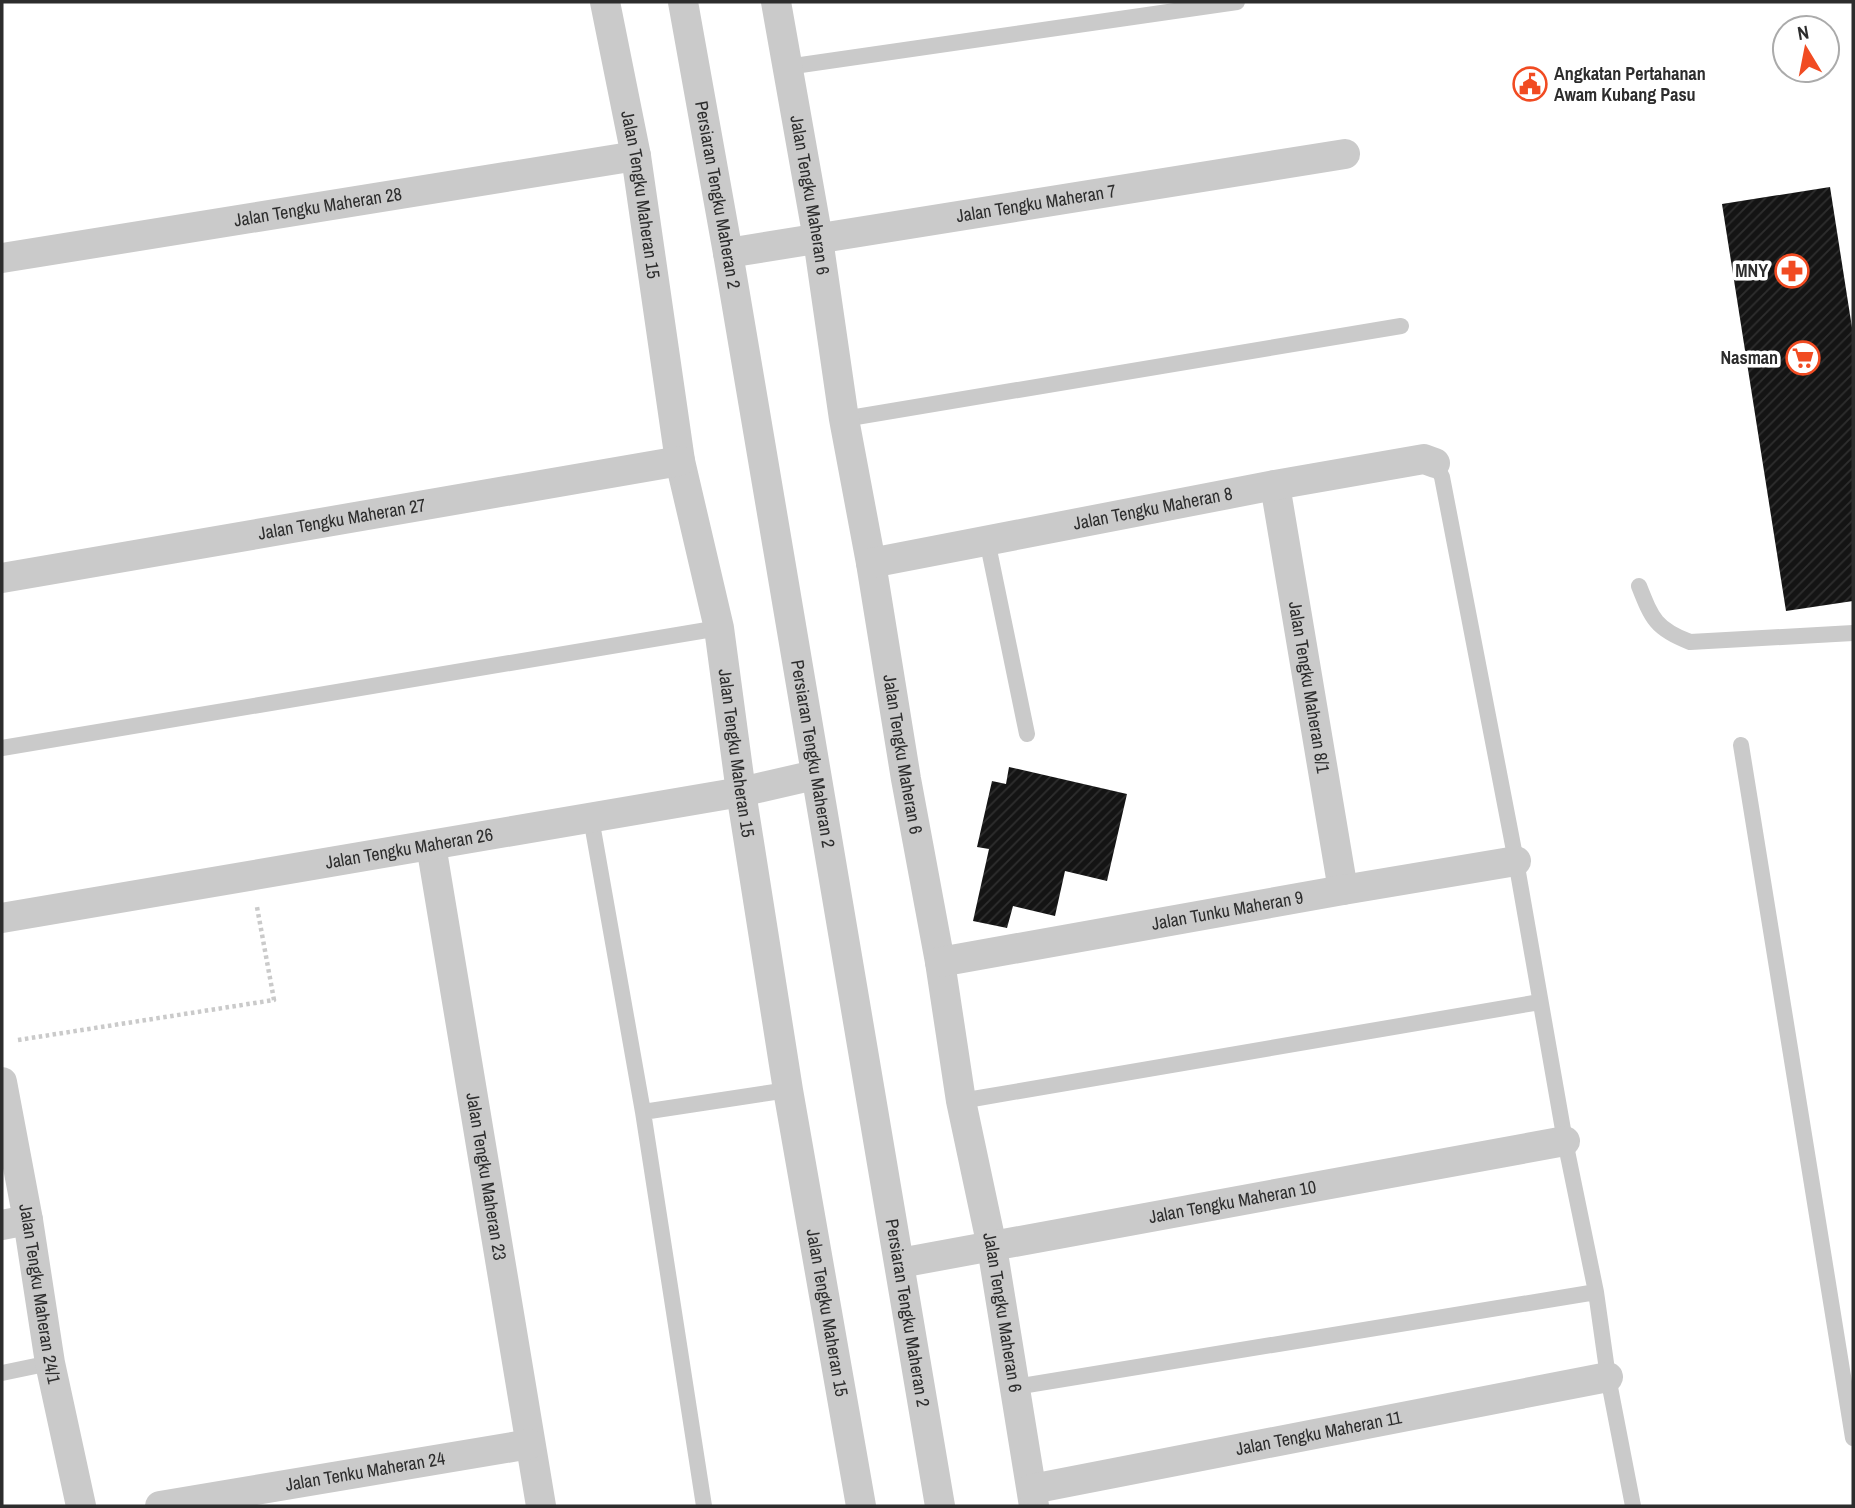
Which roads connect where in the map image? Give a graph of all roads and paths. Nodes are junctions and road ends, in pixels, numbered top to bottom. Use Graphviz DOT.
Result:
graph roads {
  1 [pos="606,2"];
  2 [pos="683,2"];
  3 [pos="776,2"];
  4 [pos="1237,2"];
  5 [pos="787,67"];
  6 [pos="1345,154"];
  7 [pos="636,156"];
  8 [pos="818,239"];
  9 [pos="728,253"];
  10 [pos="2,258"];
  11 [pos="1401,326"];
  12 [pos="844,419"];
  13 [pos="680,461"];
  14 [pos="1435,463"];
  15 [pos="1275,485"];
  16 [pos="987,540"];
  17 [pos="871,563"];
  18 [pos="2,578"];
  19 [pos="1639,586"];
  20 [pos="719,628"];
  21 [pos="1853,633"];
  22 [pos="1027,734"];
  23 [pos="1741,745"];
  24 [pos="2,748"];
  25 [pos="815,775"];
  26 [pos="741,792"];
  27 [pos="591,818"];
  28 [pos="431,845"];
  29 [pos="1516,861"];
  30 [pos="252,876"];
  31 [pos="1343,890"];
  32 [pos="2,918"];
  33 [pos="940,962"];
  34 [pos="1540,1002"];
  35 [pos="18,1040"];
  36 [pos="2,1082"];
  37 [pos="788,1090"];
  38 [pos="961,1101"];
  39 [pos="643,1112"];
  40 [pos="1565,1141"];
  41 [pos="15,1223"];
  42 [pos="992,1247"];
  43 [pos="900,1263"];
  44 [pos="1596,1292"];
  45 [pos="50,1363"];
  46 [pos="2,1373"];
  47 [pos="1608,1377"];
  48 [pos="1015,1387"];
  49 [pos="1853,1438"];
  50 [pos="530,1444"];
  51 [pos="1033,1497"];
  52 [pos="81,1506"];
  53 [pos="160,1506"];
  54 [pos="541,1506"];
  55 [pos="704,1506"];
  56 [pos="861,1506"];
  57 [pos="940,1506"];
  58 [pos="1633,1506"];
  1 -- 7 [label="street, Jalan Tengku Maheran 15"];
  2 -- 9 [label="street, Persiaran Tengku Maheran 2"];
  3 -- 5 [label="street, Jalan Tengku Maheran 6"];
  4 -- 5 [label="lane"];
  5 -- 8 [label="street, Jalan Tengku Maheran 6"];
  6 -- 8 [label="street, Jalan Tengku Maheran 7"];
  7 -- 10 [label="street, Jalan Tengku Maheran 28"];
  7 -- 13 [label="street, Jalan Tengku Maheran 15"];
  8 -- 9 [label="street, Jalan Tengku Maheran 7"];
  8 -- 12 [label="street, Jalan Tengku Maheran 6"];
  9 -- 25 [label="street, Persiaran Tengku Maheran 2"];
  11 -- 12 [label="lane"];
  12 -- 17 [label="street, Jalan Tengku Maheran 6"];
  13 -- 18 [label="street, Jalan Tengku Maheran 27"];
  13 -- 20 [label="street, Jalan Tengku Maheran 15"];
  14 -- 15 [label="street, Jalan Tengku Maheran 8"];
  14 -- 29 [label="lane"];
  15 -- 16 [label="street, Jalan Tengku Maheran 8"];
  15 -- 31 [label="street, Jalan Tengku Maheran 8/1"];
  16 -- 17 [label="street, Jalan Tengku Maheran 8"];
  16 -- 22 [label="lane"];
  17 -- 33 [label="street, Jalan Tengku Maheran 6"];
  19 -- 21 [label="lane"];
  20 -- 24 [label="lane"];
  20 -- 26 [label="street, Jalan Tengku Maheran 15"];
  23 -- 49 [label="lane"];
  25 -- 26 [label="street, Jalan Tengku Maheran 26"];
  25 -- 43 [label="street, Persiaran Tengku Maheran 2"];
  26 -- 27 [label="street, Jalan Tengku Maheran 26"];
  26 -- 37 [label="street, Jalan Tengku Maheran 15"];
  27 -- 28 [label="street, Jalan Tengku Maheran 26"];
  27 -- 39 [label="lane"];
  28 -- 30 [label="street, Jalan Tengku Maheran 26"];
  28 -- 50 [label="street, Jalan Tengku Maheran 23"];
  29 -- 31 [label="street, Jalan Tunku Maheran 9"];
  29 -- 34 [label="lane"];
  30 -- 32 [label="street, Jalan Tengku Maheran 26"];
  30 -- 35 [label="path"];
  31 -- 33 [label="street, Jalan Tunku Maheran 9"];
  33 -- 38 [label="street, Jalan Tengku Maheran 6"];
  34 -- 38 [label="lane"];
  34 -- 40 [label="lane"];
  36 -- 41 [label="street, Jalan Tengku Maheran 24/1"];
  37 -- 39 [label="lane"];
  37 -- 56 [label="street, Jalan Tengku Maheran 15"];
  38 -- 42 [label="street, Jalan Tengku Maheran 6"];
  39 -- 55 [label="lane"];
  40 -- 42 [label="street, Jalan Tengku Maheran 10"];
  40 -- 44 [label="lane"];
  41 -- 45 [label="street, Jalan Tengku Maheran 24/1"];
  42 -- 43 [label="street, Jalan Tengku Maheran 10"];
  42 -- 48 [label="street, Jalan Tengku Maheran 6"];
  43 -- 57 [label="street, Persiaran Tengku Maheran 2"];
  44 -- 47 [label="lane"];
  44 -- 48 [label="lane"];
  45 -- 46 [label="lane"];
  45 -- 52 [label="street, Jalan Tengku Maheran 24/1"];
  47 -- 51 [label="street, Jalan Tengku Maheran 11"];
  47 -- 58 [label="lane"];
  48 -- 51 [label="street, Jalan Tengku Maheran 6"];
  50 -- 53 [label="street, Jalan Tenku Maheran 24"];
  50 -- 54 [label="street, Jalan Tengku Maheran 23"];
}
